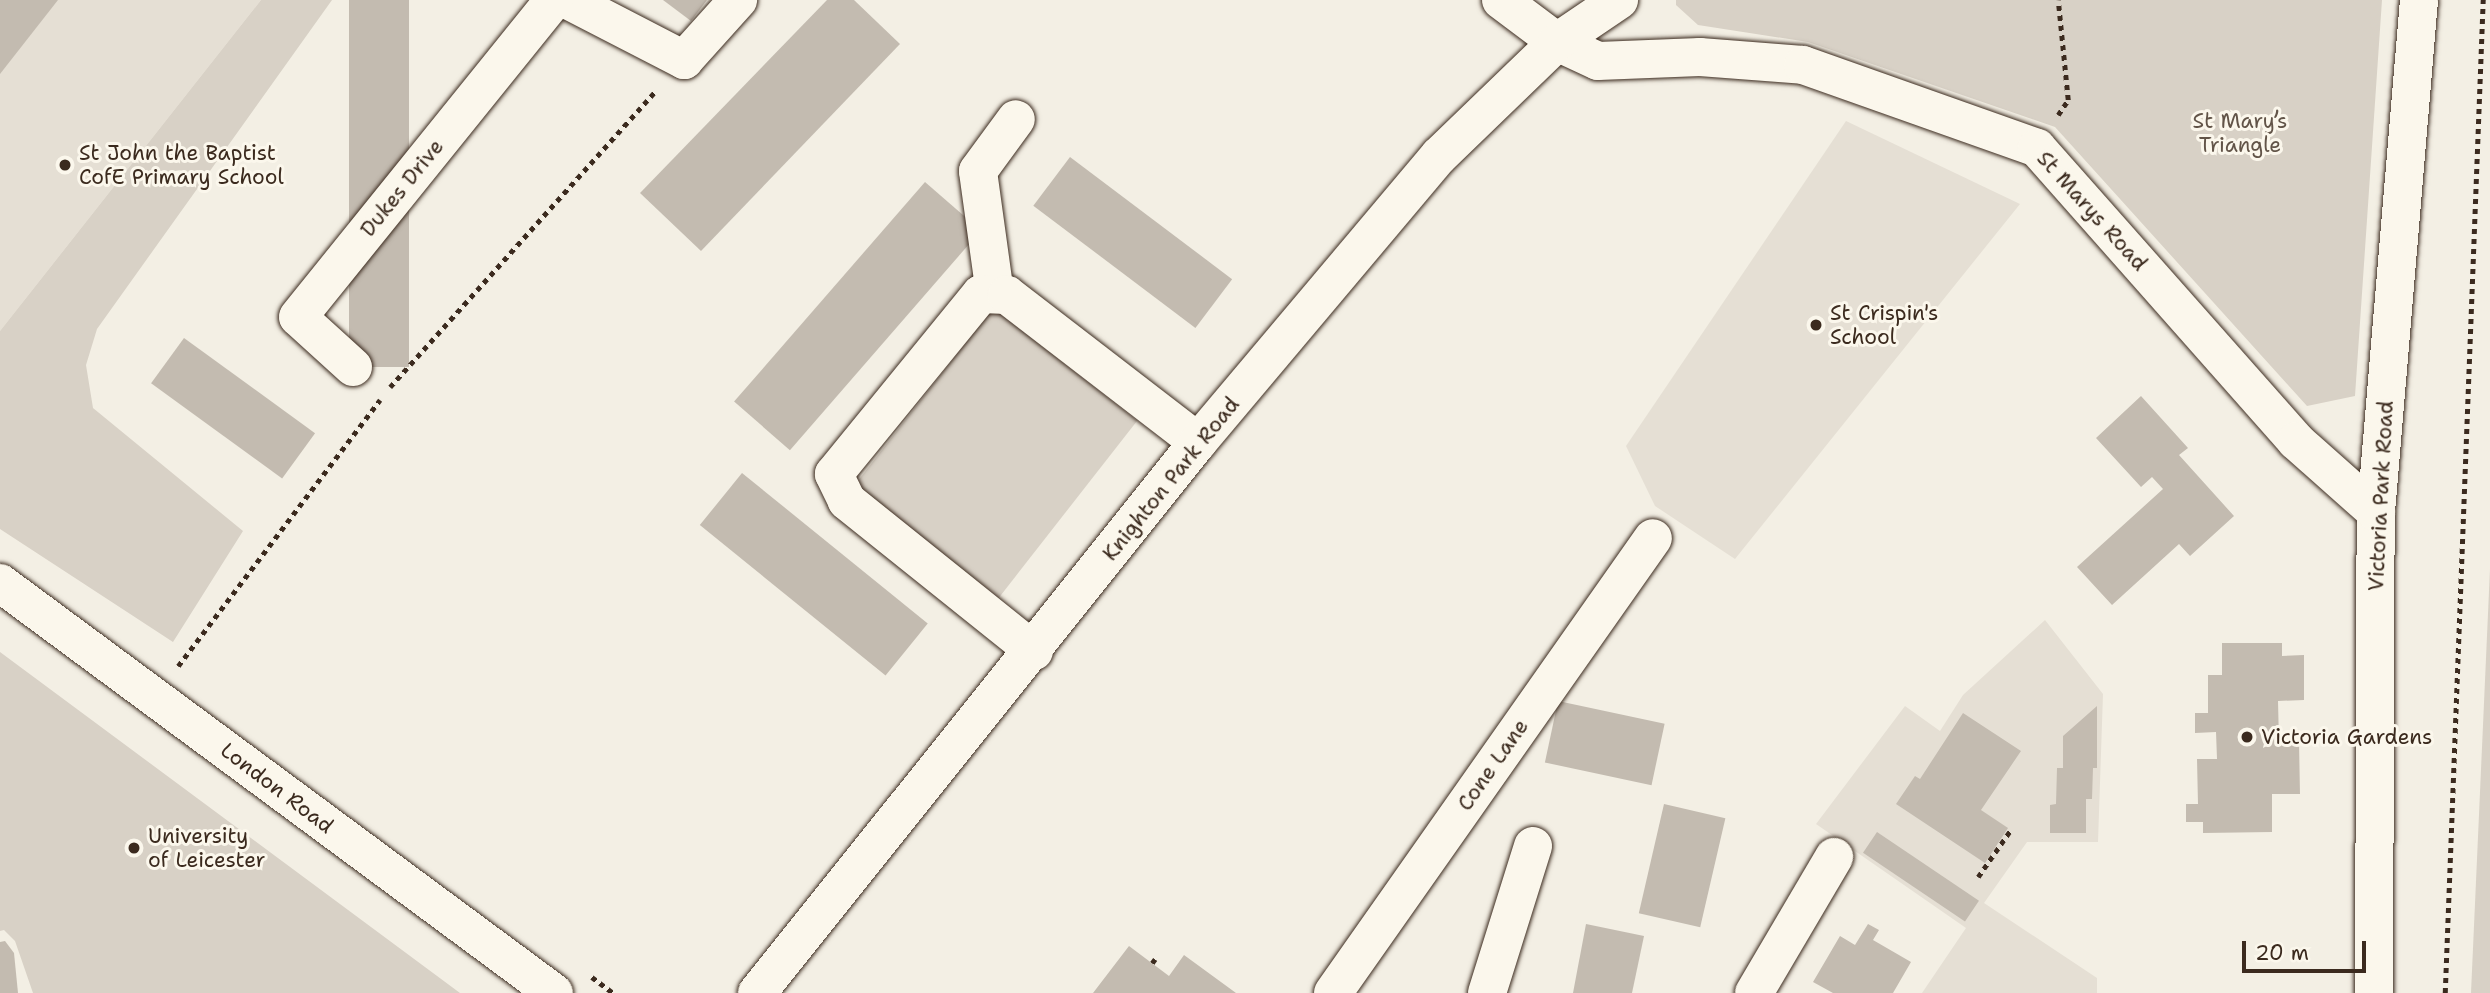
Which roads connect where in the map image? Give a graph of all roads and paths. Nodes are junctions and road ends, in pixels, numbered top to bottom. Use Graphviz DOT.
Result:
graph roads {
  1 [pos="554,0"];
  2 [pos="569,0"];
  3 [pos="738,0"];
  4 [pos="1501,0"];
  5 [pos="1619,0"];
  6 [pos="2058,0"];
  7 [pos="2419,0"];
  8 [pos="2483,0"];
  9 [pos="1557,42"];
  10 [pos="684,60"];
  11 [pos="1016,119"];
  12 [pos="2037,148"];
  13 [pos="995,294"];
  14 [pos="353,367"];
  15 [pos="1198,442"];
  16 [pos="2376,512"];
  17 [pos="1653,538"];
  18 [pos="0,583"];
  19 [pos="1034,651"];
  20 [pos="176,668"];
  21 [pos="2010,831"];
  22 [pos="1533,846"];
  23 [pos="1834,857"];
  24 [pos="1978,877"];
  25 [pos="554,993"];
  26 [pos="757,993"];
  27 [pos="1333,993"];
  28 [pos="1487,993"];
  29 [pos="1754,993"];
  30 [pos="2374,993"];
  31 [pos="2445,993"];
  1 -- 14 [label="street, Dukes Drive"];
  2 -- 10 [label="street"];
  3 -- 10 [label="street"];
  4 -- 9 [label="street, St Marys Road"];
  5 -- 9 [label="street, Knighton Park Road"];
  6 -- 12 [label="path"];
  7 -- 16 [label="street, Victoria Park Road"];
  8 -- 31 [label="path"];
  9 -- 12 [label="street, St Marys Road"];
  9 -- 15 [label="street, Knighton Park Road"];
  10 -- 20 [label="path"];
  11 -- 13 [label="street"];
  12 -- 16 [label="street, St Marys Road"];
  13 -- 15 [label="street"];
  13 -- 19 [label="street"];
  15 -- 19 [label="street, Knighton Park Road"];
  16 -- 30 [label="street, Victoria Park Road"];
  17 -- 27 [label="street, Cone Lane"];
  18 -- 25 [label="street, London Road"];
  19 -- 26 [label="street, Knighton Park Road"];
  21 -- 24 [label="path"];
  22 -- 28 [label="street"];
  23 -- 29 [label="street"];
}
